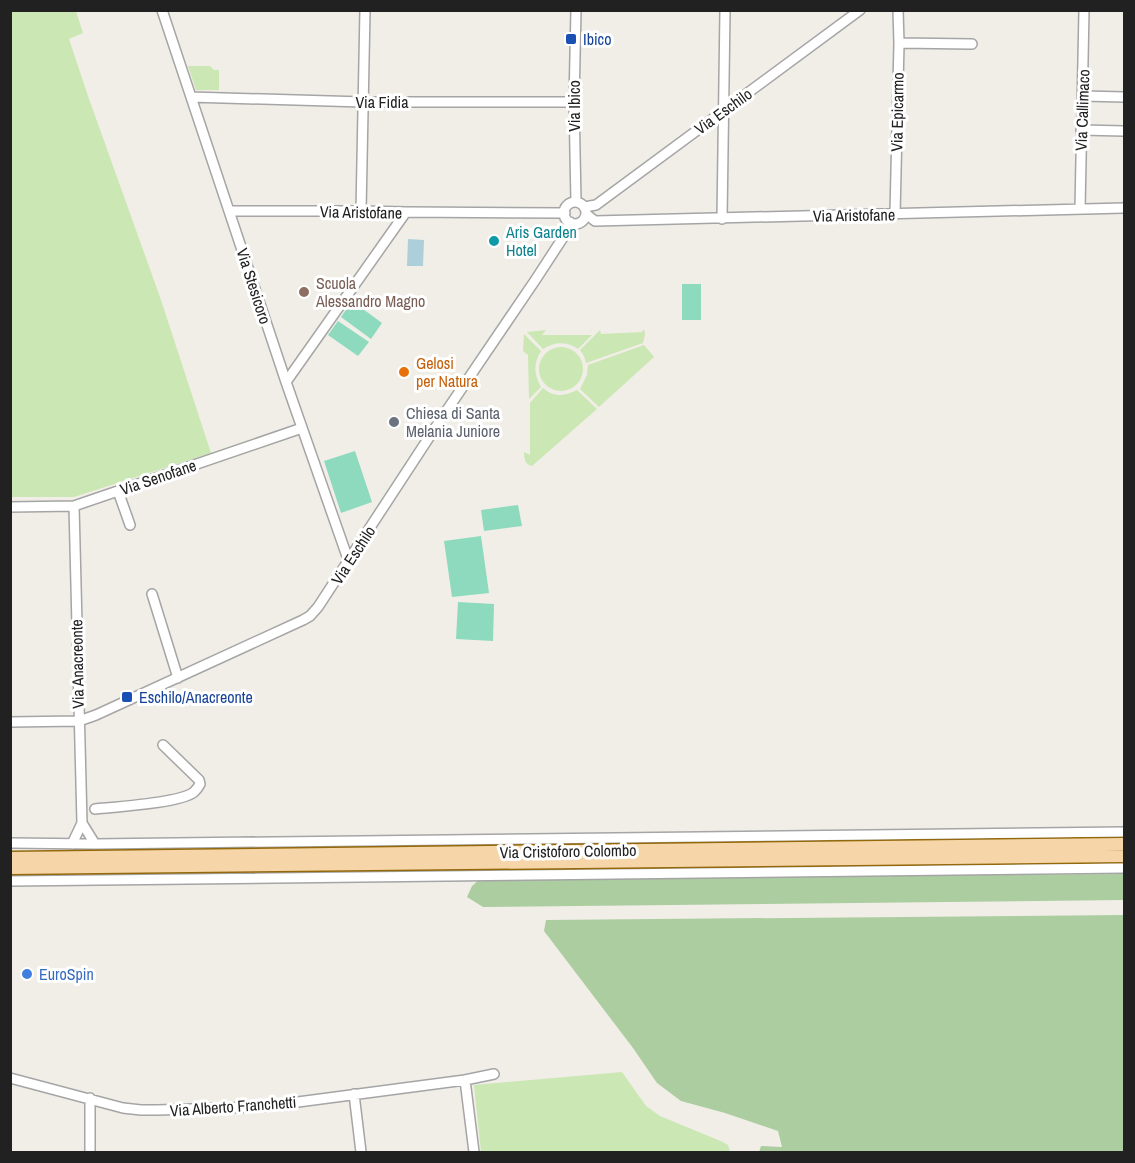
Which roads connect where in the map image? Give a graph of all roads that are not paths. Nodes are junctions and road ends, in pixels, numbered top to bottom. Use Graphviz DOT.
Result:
graph roads {
  1 [pos="162,10"];
  2 [pos="365,10"];
  3 [pos="576,10"];
  4 [pos="725,10"];
  5 [pos="860,10"];
  6 [pos="898,10"];
  7 [pos="1084,10"];
  8 [pos="899,44"];
  9 [pos="972,44"];
  10 [pos="1083,96"];
  11 [pos="1125,97"];
  12 [pos="191,98"];
  13 [pos="363,102"];
  14 [pos="574,102"];
  15 [pos="724,111"];
  16 [pos="1081,130"];
  17 [pos="1125,131"];
  18 [pos="582,208"];
  19 [pos="1125,208"];
  20 [pos="1080,209"];
  21 [pos="230,211"];
  22 [pos="361,211"];
  23 [pos="406,212"];
  24 [pos="895,214"];
  25 [pos="567,218"];
  26 [pos="722,219"];
  27 [pos="286,382"];
  28 [pos="302,428"];
  29 [pos="118,491"];
  30 [pos="74,506"];
  31 [pos="10,507"];
  32 [pos="130,525"];
  33 [pos="349,561"];
  34 [pos="152,594"];
  35 [pos="178,678"];
  36 [pos="79,721"];
  37 [pos="10,722"];
  38 [pos="163,745"];
  39 [pos="95,809"];
  40 [pos="82,823"];
  41 [pos="1125,832"];
  42 [pos="10,843"];
  43 [pos="72,844"];
  44 [pos="95,844"];
  45 [pos="1125,844"];
  46 [pos="1125,856"];
  47 [pos="10,858"];
  48 [pos="10,868"];
  49 [pos="1125,868"];
  50 [pos="10,881"];
  51 [pos="494,1074"];
  52 [pos="10,1078"];
  53 [pos="465,1080"];
  54 [pos="354,1094"];
  55 [pos="90,1098"];
  56 [pos="90,1152"];
  57 [pos="361,1152"];
  58 [pos="474,1152"];
  1 -- 12 [label="street, Via Stesicoro"];
  2 -- 13 [label="street"];
  3 -- 14 [label="street, Via Ibico"];
  4 -- 15 [label="street"];
  5 -- 15 [label="street, Via Eschilo"];
  6 -- 8 [label="street, Via Epicarmo"];
  7 -- 10 [label="street, Via Callimaco"];
  8 -- 9 [label="street"];
  8 -- 24 [label="street, Via Epicarmo"];
  10 -- 11 [label="street"];
  10 -- 16 [label="street, Via Callimaco"];
  12 -- 13 [label="street, Via Fidia"];
  12 -- 21 [label="street, Via Stesicoro"];
  13 -- 14 [label="street, Via Fidia"];
  13 -- 22 [label="street"];
  14 -- 18 [label="street, Via Ibico"];
  15 -- 18 [label="street, Via Eschilo"];
  15 -- 26 [label="street"];
  16 -- 17 [label="street"];
  16 -- 20 [label="street, Via Callimaco"];
  18 -- 25 [label="street, Via Eschilo"];
  18 -- 25 [label="street, Via Eschilo"];
  18 -- 26 [label="street, Via Aristofane"];
  19 -- 20 [label="street, Via Aristofane"];
  20 -- 24 [label="street, Via Aristofane"];
  21 -- 22 [label="street, Via Aristofane"];
  21 -- 27 [label="street, Via Stesicoro"];
  22 -- 23 [label="street, Via Aristofane"];
  23 -- 25 [label="street, Via Aristofane"];
  23 -- 27 [label="street"];
  24 -- 26 [label="street, Via Aristofane"];
  25 -- 33 [label="street, Via Eschilo"];
  27 -- 28 [label="street, Via Stesicoro"];
  28 -- 29 [label="street, Via Senofane"];
  28 -- 33 [label="street, Via Stesicoro"];
  29 -- 30 [label="street, Via Senofane"];
  29 -- 32 [label="street"];
  30 -- 31 [label="street, Via Senofane"];
  30 -- 36 [label="street, Via Anacreonte"];
  33 -- 35 [label="street, Via Eschilo"];
  34 -- 35 [label="street"];
  35 -- 36 [label="street, Via Eschilo"];
  36 -- 37 [label="street, Via Eschilo"];
  36 -- 40 [label="street, Via Anacreonte"];
  38 -- 39 [label="street"];
  40 -- 43 [label="street, Via Anacreonte"];
  40 -- 44 [label="street"];
  41 -- 44 [label="street, Via Cristoforo Colombo"];
  42 -- 43 [label="street, Via Cristoforo Colombo"];
  43 -- 44 [label="street, Via Cristoforo Colombo"];
  45 -- 47 [label="main road, Via Cristoforo Colombo"];
  46 -- 48 [label="main road, Via Cristoforo Colombo"];
  49 -- 50 [label="street, Via Cristoforo Colombo"];
  51 -- 53 [label="street, Via Alberto Franchetti"];
  52 -- 55 [label="street, Via Alberto Franchetti"];
  53 -- 54 [label="street, Via Alberto Franchetti"];
  53 -- 58 [label="street"];
  54 -- 55 [label="street, Via Alberto Franchetti"];
  54 -- 57 [label="street"];
  55 -- 56 [label="street"];
}
